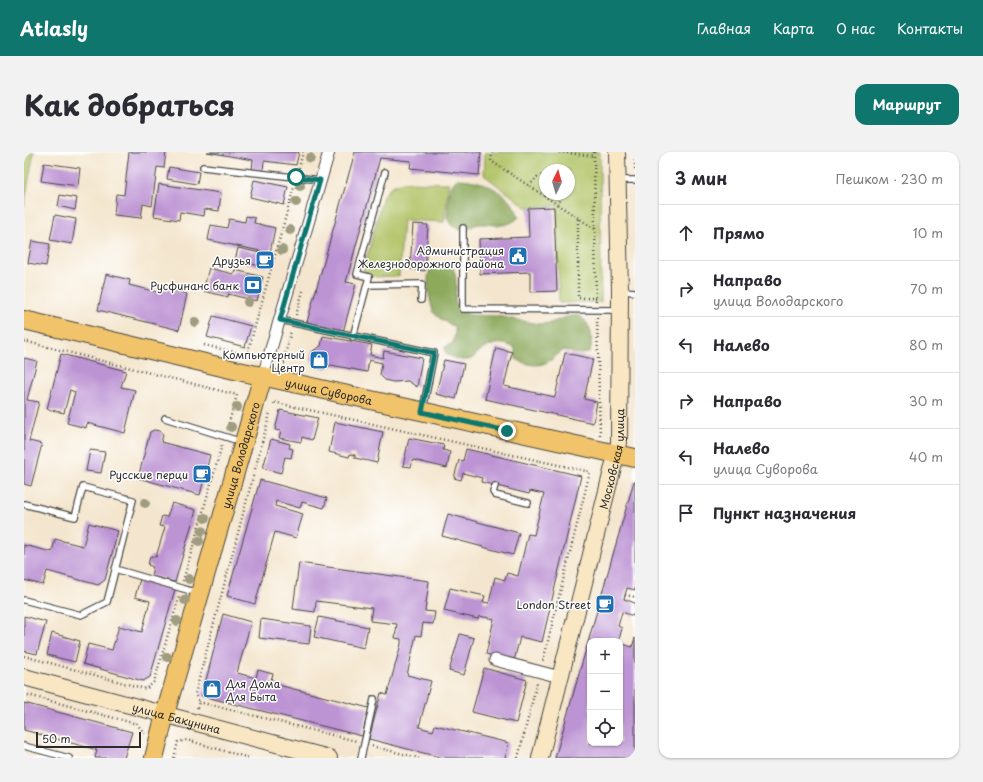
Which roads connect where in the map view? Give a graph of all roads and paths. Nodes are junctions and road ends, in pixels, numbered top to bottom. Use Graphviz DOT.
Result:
graph roads {
  1 [pos="303,152"];
  2 [pos="329,152"];
  3 [pos="492,152"];
  4 [pos="559,152"];
  5 [pos="617,152"];
  6 [pos="635,152"];
  7 [pos="594,154"];
  8 [pos="203,167"];
  9 [pos="635,171"];
  10 [pos="384,172"];
  11 [pos="539,176"];
  12 [pos="296,177"];
  13 [pos="320,180"];
  14 [pos="617,180"];
  15 [pos="635,180"];
  16 [pos="529,186"];
  17 [pos="560,200"];
  18 [pos="557,205"];
  19 [pos="578,218"];
  20 [pos="463,228"];
  21 [pos="595,229"];
  22 [pos="367,285"];
  23 [pos="304,286"];
  24 [pos="627,292"];
  25 [pos="596,298"];
  26 [pos="421,300"];
  27 [pos="596,309"];
  28 [pos="620,310"];
  29 [pos="24,320"];
  30 [pos="280,320"];
  31 [pos="294,324"];
  32 [pos="353,337"];
  33 [pos="24,341"];
  34 [pos="248,355"];
  35 [pos="283,363"];
  36 [pos="263,376"];
  37 [pos="422,412"];
  38 [pos="165,418"];
  39 [pos="224,437"];
  40 [pos="600,438"];
  41 [pos="244,443"];
  42 [pos="616,455"];
  43 [pos="635,458"];
  44 [pos="495,486"];
  45 [pos="528,503"];
  46 [pos="24,504"];
  47 [pos="115,569"];
  48 [pos="181,588"];
  49 [pos="200,593"];
  50 [pos="626,595"];
  51 [pos="635,597"];
  52 [pos="24,600"];
  53 [pos="24,656"];
  54 [pos="495,660"];
  55 [pos="540,672"];
  56 [pos="560,676"];
  57 [pos="24,677"];
  58 [pos="24,694"];
  59 [pos="374,699"];
  60 [pos="165,714"];
  61 [pos="144,733"];
  62 [pos="364,744"];
  63 [pos="24,746"];
  64 [pos="69,758"];
  65 [pos="154,758"];
  66 [pos="174,758"];
  67 [pos="249,758"];
  68 [pos="329,758"];
  69 [pos="361,758"];
  70 [pos="419,758"];
  71 [pos="518,758"];
  72 [pos="540,758"];
  1 -- 12 [label="path"];
  2 -- 13 [label="street, улица Володарского"];
  3 -- 16 [label="path"];
  4 -- 7 [label="path"];
  5 -- 14 [label="main road, Московская улица"];
  6 -- 9 [label="path"];
  7 -- 21 [label="path"];
  8 -- 12 [label="lane"];
  10 -- 22 [label="lane"];
  11 -- 16 [label="path"];
  12 -- 13 [label="lane"];
  12 -- 34 [label="path"];
  13 -- 30 [label="street, улица Володарского"];
  14 -- 15 [label="lane"];
  14 -- 24 [label="main road, Московская улица"];
  16 -- 18 [label="path"];
  17 -- 18 [label="path"];
  18 -- 19 [label="path"];
  19 -- 21 [label="path"];
  19 -- 25 [label="path"];
  20 -- 27 [label="lane"];
  21 -- 25 [label="path"];
  22 -- 26 [label="lane"];
  22 -- 32 [label="lane"];
  23 -- 31 [label="path"];
  24 -- 28 [label="main road, Московская улица"];
  25 -- 27 [label="path"];
  27 -- 28 [label="lane"];
  27 -- 40 [label="path"];
  28 -- 42 [label="main road, Московская улица"];
  29 -- 36 [label="main road, улица Суворова"];
  30 -- 31 [label="lane"];
  30 -- 36 [label="street, улица Володарского"];
  31 -- 32 [label="lane"];
  31 -- 35 [label="path"];
  32 -- 37 [label="lane"];
  33 -- 39 [label="path"];
  36 -- 37 [label="main road, улица Суворова"];
  36 -- 41 [label="main road, улица Володарского"];
  37 -- 42 [label="main road, улица Суворова"];
  38 -- 39 [label="lane"];
  39 -- 41 [label="lane"];
  39 -- 48 [label="path"];
  41 -- 49 [label="main road, улица Володарского"];
  42 -- 43 [label="main road, улица Суворова"];
  42 -- 56 [label="main road, Московская улица"];
  44 -- 45 [label="lane"];
  46 -- 47 [label="lane"];
  47 -- 48 [label="lane"];
  47 -- 52 [label="lane"];
  48 -- 49 [label="lane"];
  48 -- 53 [label="path"];
  49 -- 60 [label="main road, улица Володарского"];
  50 -- 51 [label="path"];
  54 -- 55 [label="street"];
  55 -- 56 [label="street"];
  55 -- 62 [label="path"];
  55 -- 71 [label="path"];
  56 -- 72 [label="main road, Московская улица"];
  57 -- 60 [label="main road, улица Бакунина"];
  58 -- 61 [label="path"];
  59 -- 62 [label="lane"];
  60 -- 65 [label="main road, улица Володарского"];
  60 -- 68 [label="main road, улица Бакунина"];
  62 -- 69 [label="lane"];
  62 -- 70 [label="path"];
  63 -- 64 [label="lane"];
  66 -- 67 [label="path"];
}
